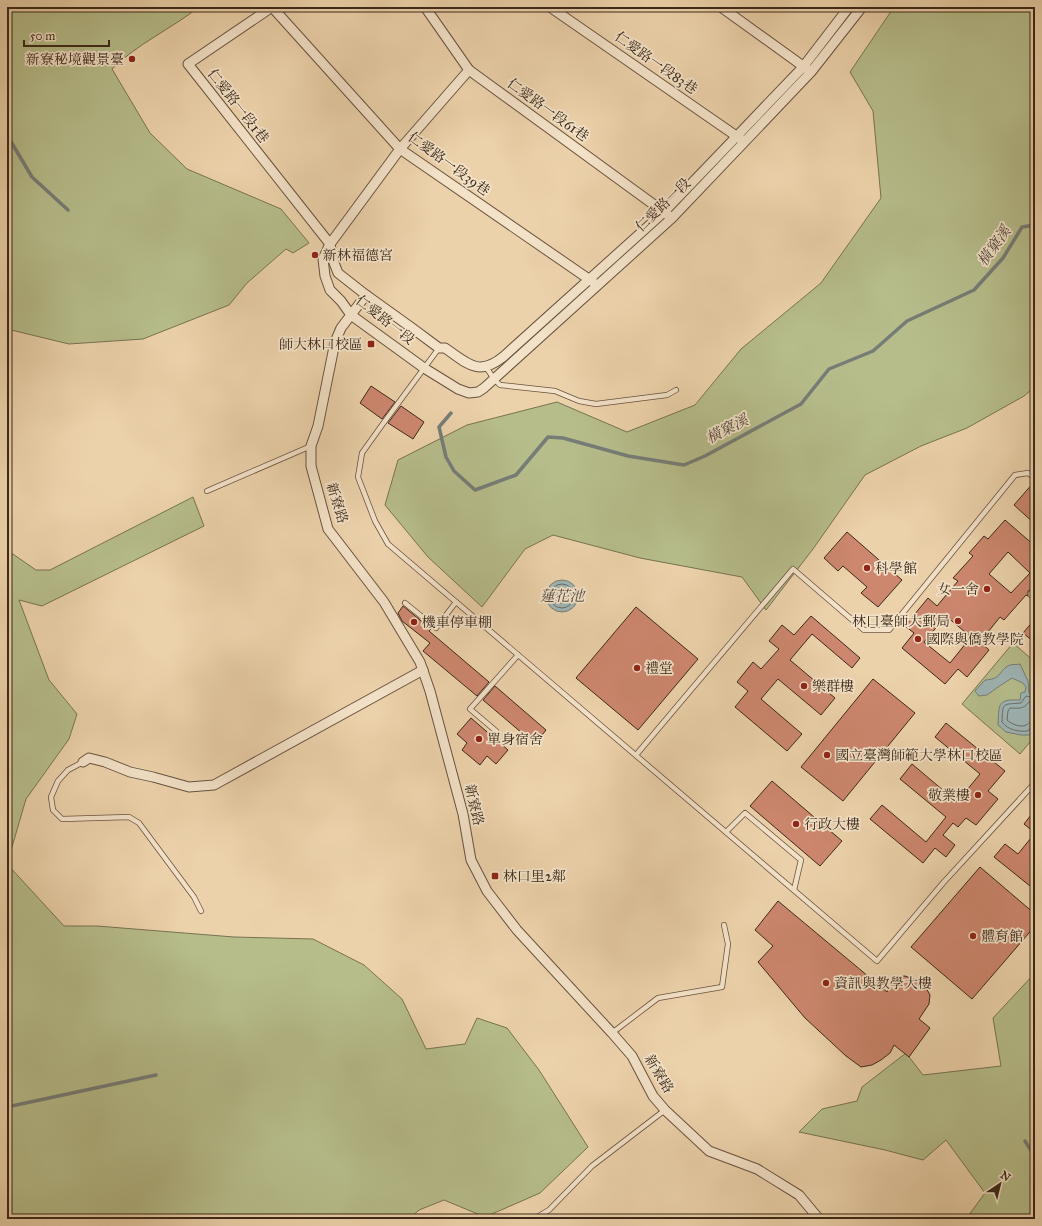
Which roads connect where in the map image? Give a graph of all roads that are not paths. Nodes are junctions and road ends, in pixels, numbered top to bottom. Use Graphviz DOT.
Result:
graph roads {
  1 [pos="272,7"];
  2 [pos="425,7"];
  3 [pos="550,7"];
  4 [pos="721,7"];
  5 [pos="849,7"];
  6 [pos="862,7"];
  7 [pos="803,66"];
  8 [pos="469,70"];
  9 [pos="811,72"];
  10 [pos="741,139"];
  11 [pos="400,149"];
  12 [pos="664,212"];
  13 [pos="672,218"];
  14 [pos="330,244"];
  15 [pos="589,280"];
  16 [pos="597,285"];
  17 [pos="366,295"];
  18 [pos="351,315"];
  19 [pos="439,348"];
  20 [pos="486,367"];
  21 [pos="424,368"];
  22 [pos="494,379"];
  23 [pos="676,390"];
  24 [pos="311,446"];
  25 [pos="1035,478"];
  26 [pos="207,492"];
  27 [pos="456,602"];
  28 [pos="405,603"];
  29 [pos="518,655"];
  30 [pos="423,670"];
  31 [pos="496,731"];
  32 [pos="636,755"];
  33 [pos="83,762"];
  34 [pos="1035,788"];
  35 [pos="726,832"];
  36 [pos="794,890"];
  37 [pos="201,911"];
  38 [pos="724,926"];
  39 [pos="612,1033"];
  40 [pos="665,1110"];
  41 [pos="534,1219"];
  42 [pos="819,1219"];
  1 -- 11 [label="street, 仁愛路一段39巷"];
  1 -- 14 [label="street, 仁愛路一段1巷"];
  2 -- 8 [label="street, 仁愛路一段61巷"];
  3 -- 10 [label="street, 仁愛路一段83巷"];
  4 -- 7 [label="street"];
  5 -- 7 [label="street, 仁愛路一段"];
  6 -- 9 [label="street, 仁愛路一段"];
  7 -- 9 [label="street"];
  7 -- 10 [label="street, 仁愛路一段"];
  8 -- 11 [label="street"];
  8 -- 12 [label="street, 仁愛路一段61巷"];
  9 -- 10 [label="street, 仁愛路一段"];
  10 -- 12 [label="street, 仁愛路一段"];
  10 -- 13 [label="street, 仁愛路一段"];
  11 -- 14 [label="street"];
  11 -- 15 [label="street, 仁愛路一段39巷"];
  12 -- 13 [label="street, 仁愛路一段61巷"];
  12 -- 15 [label="street, 仁愛路一段"];
  13 -- 16 [label="street, 仁愛路一段"];
  14 -- 17 [label="street, 仁愛路一段"];
  14 -- 18 [label="street, 仁愛路一段"];
  15 -- 16 [label="street, 仁愛路一段39巷"];
  15 -- 20 [label="street, 仁愛路一段"];
  16 -- 22 [label="street, 仁愛路一段"];
  17 -- 18 [label="street, 新寮路"];
  17 -- 19 [label="street, 仁愛路一段"];
  18 -- 21 [label="street, 仁愛路一段"];
  18 -- 24 [label="street, 新寮路"];
  19 -- 20 [label="street, 仁愛路一段"];
  19 -- 21 [label="lane"];
  20 -- 22 [label="lane"];
  21 -- 22 [label="street, 仁愛路一段"];
  21 -- 27 [label="lane"];
  22 -- 23 [label="lane"];
  24 -- 26 [label="lane"];
  24 -- 30 [label="street, 新寮路"];
  25 -- 32 [label="lane"];
  27 -- 28 [label="lane"];
  27 -- 29 [label="lane"];
  29 -- 31 [label="lane"];
  29 -- 32 [label="lane"];
  30 -- 33 [label="street"];
  30 -- 39 [label="street, 新寮路"];
  32 -- 35 [label="lane"];
  33 -- 37 [label="lane"];
  34 -- 36 [label="lane"];
  35 -- 36 [label="lane"];
  35 -- 36 [label="lane"];
  38 -- 39 [label="lane"];
  39 -- 40 [label="street, 新寮路"];
  40 -- 41 [label="lane"];
  40 -- 42 [label="street, 新寮路"];
}
